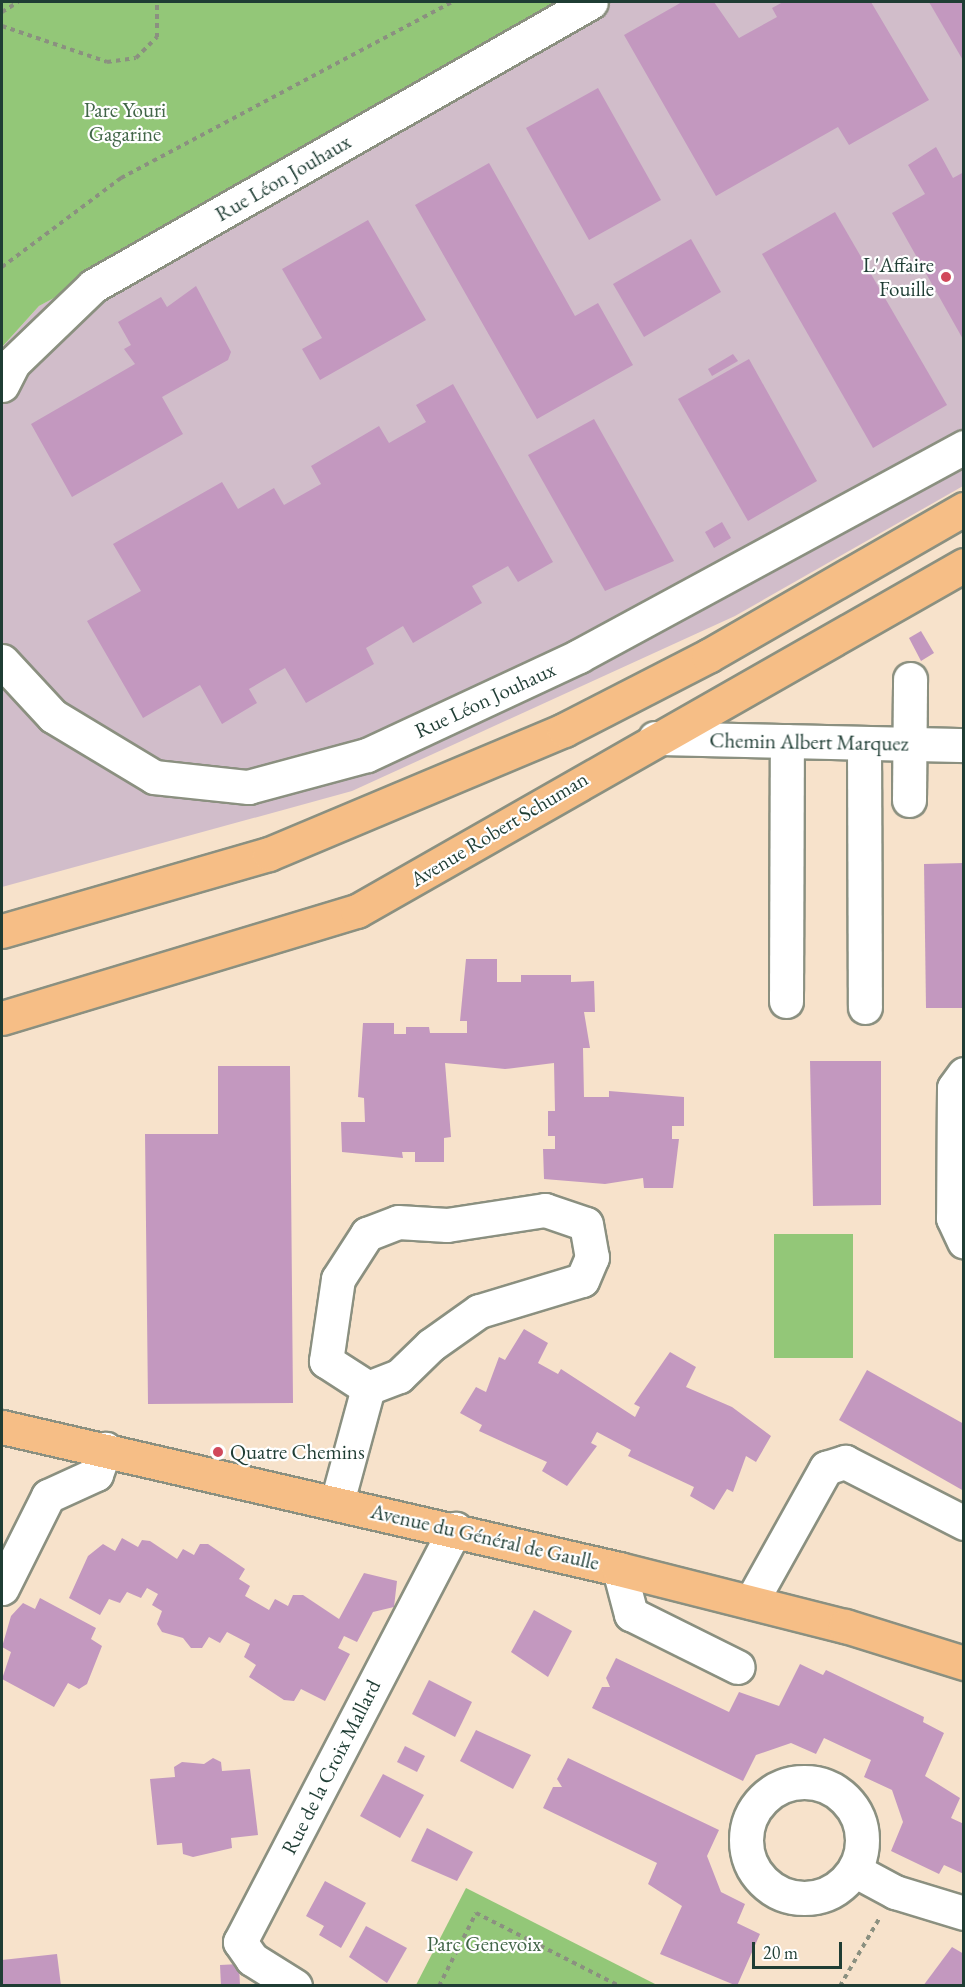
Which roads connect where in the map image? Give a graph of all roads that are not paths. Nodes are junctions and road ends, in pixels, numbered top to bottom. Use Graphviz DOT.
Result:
graph roads {
  1 [pos="591,2"];
  2 [pos="2,385"];
  3 [pos="963,447"];
  4 [pos="963,509"];
  5 [pos="963,565"];
  6 [pos="2,661"];
  7 [pos="910,679"];
  8 [pos="655,738"];
  9 [pos="787,741"];
  10 [pos="864,743"];
  11 [pos="909,744"];
  12 [pos="963,745"];
  13 [pos="909,800"];
  14 [pos="66,915"];
  15 [pos="2,932"];
  16 [pos="2,948"];
  17 [pos="786,1001"];
  18 [pos="865,1007"];
  19 [pos="2,1018"];
  20 [pos="963,1074"];
  21 [pos="958,1230"];
  22 [pos="368,1388"];
  23 [pos="2,1427"];
  24 [pos="105,1449"];
  25 [pos="338,1502"];
  26 [pos="963,1523"];
  27 [pos="455,1529"];
  28 [pos="619,1569"];
  29 [pos="2,1588"];
  30 [pos="751,1602"];
  31 [pos="963,1663"];
  32 [pos="738,1667"];
  33 [pos="854,1870"];
  34 [pos="963,1913"];
  35 [pos="296,1986"];
  1 -- 2 [label="street, Rue Léon Jouhaux"];
  3 -- 6 [label="street, Rue Léon Jouhaux"];
  4 -- 14 [label="main road"];
  5 -- 8 [label="main road, Avenue Robert Schuman"];
  7 -- 11 [label="street"];
  8 -- 9 [label="street, Chemin Albert Marquez"];
  8 -- 19 [label="main road, Avenue Robert Schuman"];
  9 -- 10 [label="street, Chemin Albert Marquez"];
  9 -- 17 [label="street"];
  10 -- 11 [label="street, Chemin Albert Marquez"];
  10 -- 18 [label="street"];
  11 -- 12 [label="street, Chemin Albert Marquez"];
  11 -- 13 [label="street"];
  14 -- 15 [label="main road"];
  14 -- 16 [label="main road"];
  20 -- 21 [label="street"];
  22 -- 22 [label="street"];
  22 -- 25 [label="street"];
  23 -- 24 [label="main road, Avenue du Général de Gaulle"];
  24 -- 25 [label="main road, Avenue du Général de Gaulle"];
  24 -- 29 [label="street"];
  25 -- 27 [label="main road, Avenue du Général de Gaulle"];
  26 -- 30 [label="street"];
  27 -- 28 [label="main road, Avenue du Général de Gaulle"];
  27 -- 35 [label="street, Rue de la Croix Mallard"];
  28 -- 30 [label="main road, Avenue du Général de Gaulle"];
  28 -- 32 [label="street"];
  30 -- 31 [label="main road, Avenue du Général de Gaulle"];
  33 -- 34 [label="street"];
}
